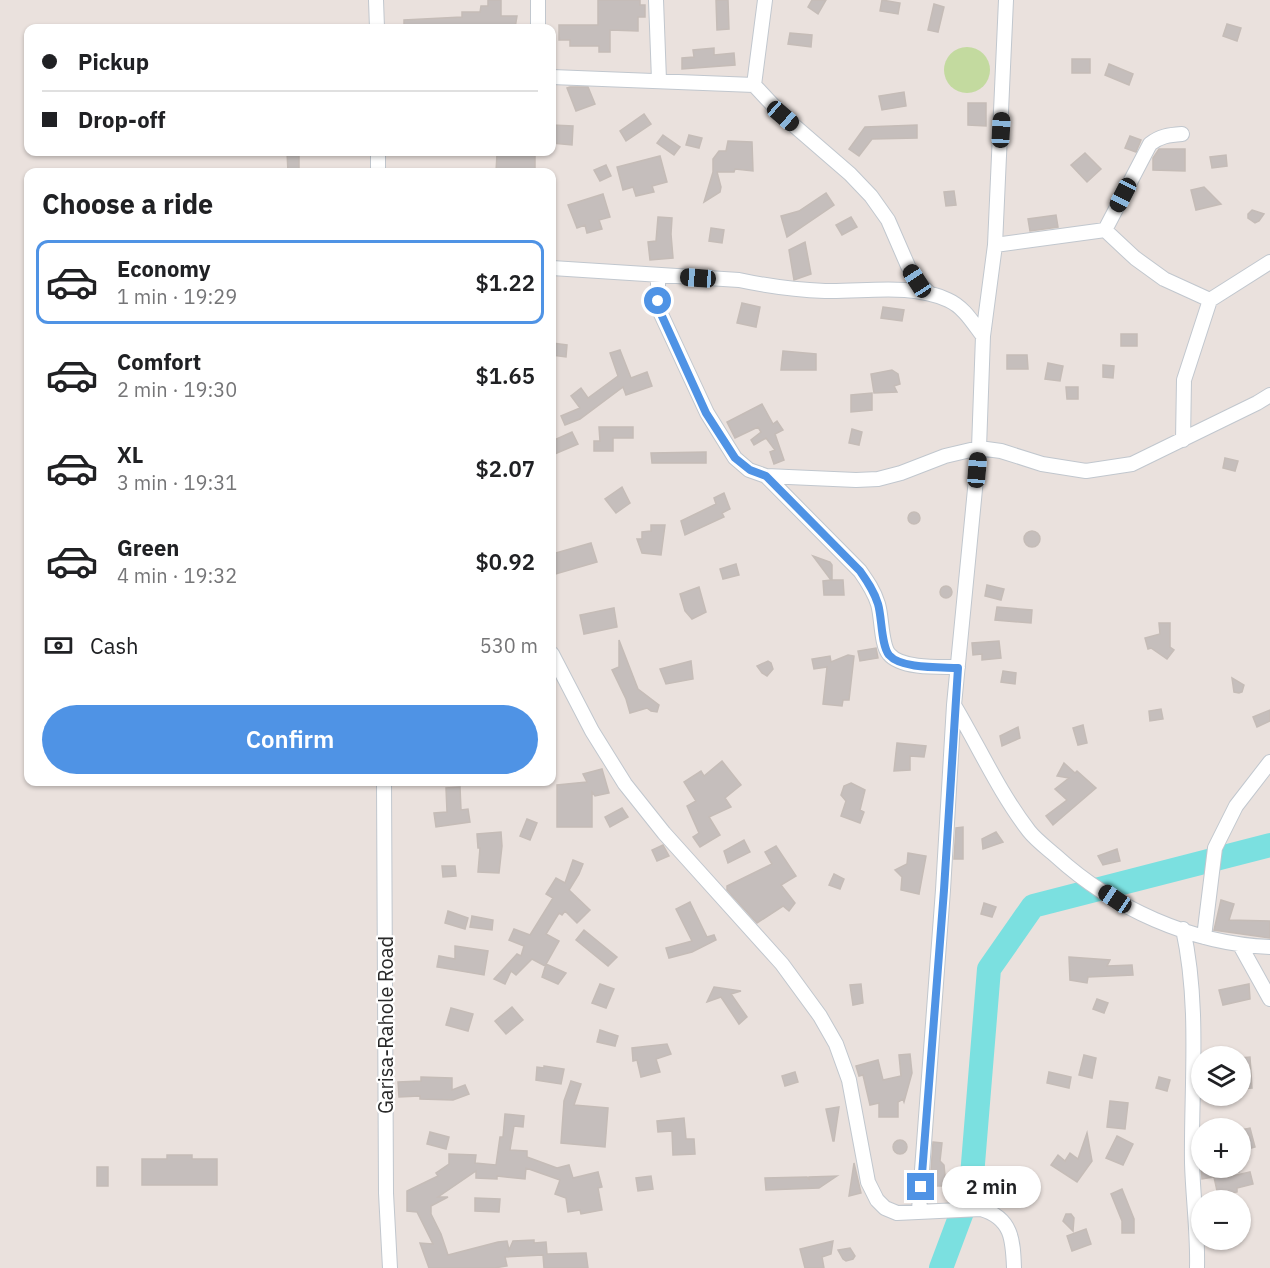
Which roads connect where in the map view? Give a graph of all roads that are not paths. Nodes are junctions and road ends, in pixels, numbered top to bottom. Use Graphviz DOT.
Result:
graph roads {
  1 [pos="376,0"];
  2 [pos="538,0"];
  3 [pos="656,0"];
  4 [pos="765,0"];
  5 [pos="1006,0"];
  6 [pos="377,24"];
  7 [pos="538,24"];
  8 [pos="556,77"];
  9 [pos="659,80"];
  10 [pos="754,85"];
  11 [pos="1182,134"];
  12 [pos="1105,230"];
  13 [pos="995,245"];
  14 [pos="1270,262"];
  15 [pos="556,268"];
  16 [pos="658,275"];
  17 [pos="929,293"];
  18 [pos="1210,300"];
  19 [pos="983,336"];
  20 [pos="1270,395"];
  21 [pos="1183,440"];
  22 [pos="979,448"];
  23 [pos="766,476"];
  24 [pos="556,662"];
  25 [pos="958,668"];
  26 [pos="954,705"];
  27 [pos="1270,762"];
  28 [pos="384,786"];
  29 [pos="1183,929"];
  30 [pos="1204,937"];
  31 [pos="1240,945"];
  32 [pos="1270,947"];
  33 [pos="1270,999"];
  34 [pos="919,1210"];
  35 [pos="390,1268"];
  36 [pos="1014,1268"];
  37 [pos="1197,1268"];
  1 -- 6 [label="street"];
  2 -- 7 [label="street"];
  3 -- 9 [label="street"];
  4 -- 10 [label="street"];
  5 -- 13 [label="street"];
  8 -- 9 [label="street"];
  9 -- 10 [label="street"];
  10 -- 17 [label="street"];
  11 -- 12 [label="street"];
  12 -- 13 [label="street"];
  12 -- 18 [label="street"];
  13 -- 19 [label="street"];
  14 -- 18 [label="street"];
  15 -- 16 [label="street"];
  16 -- 17 [label="street"];
  16 -- 23 [label="street"];
  17 -- 19 [label="street"];
  18 -- 21 [label="street"];
  19 -- 22 [label="street"];
  20 -- 21 [label="street"];
  21 -- 22 [label="street"];
  22 -- 23 [label="street"];
  22 -- 25 [label="street"];
  23 -- 25 [label="street"];
  24 -- 34 [label="street"];
  25 -- 26 [label="street"];
  26 -- 29 [label="street"];
  26 -- 34 [label="street"];
  27 -- 30 [label="street"];
  28 -- 35 [label="street, Garisa-Rahole Road"];
  29 -- 30 [label="street"];
  29 -- 37 [label="street"];
  30 -- 31 [label="street"];
  31 -- 32 [label="street"];
  31 -- 33 [label="street"];
  34 -- 36 [label="street"];
}
